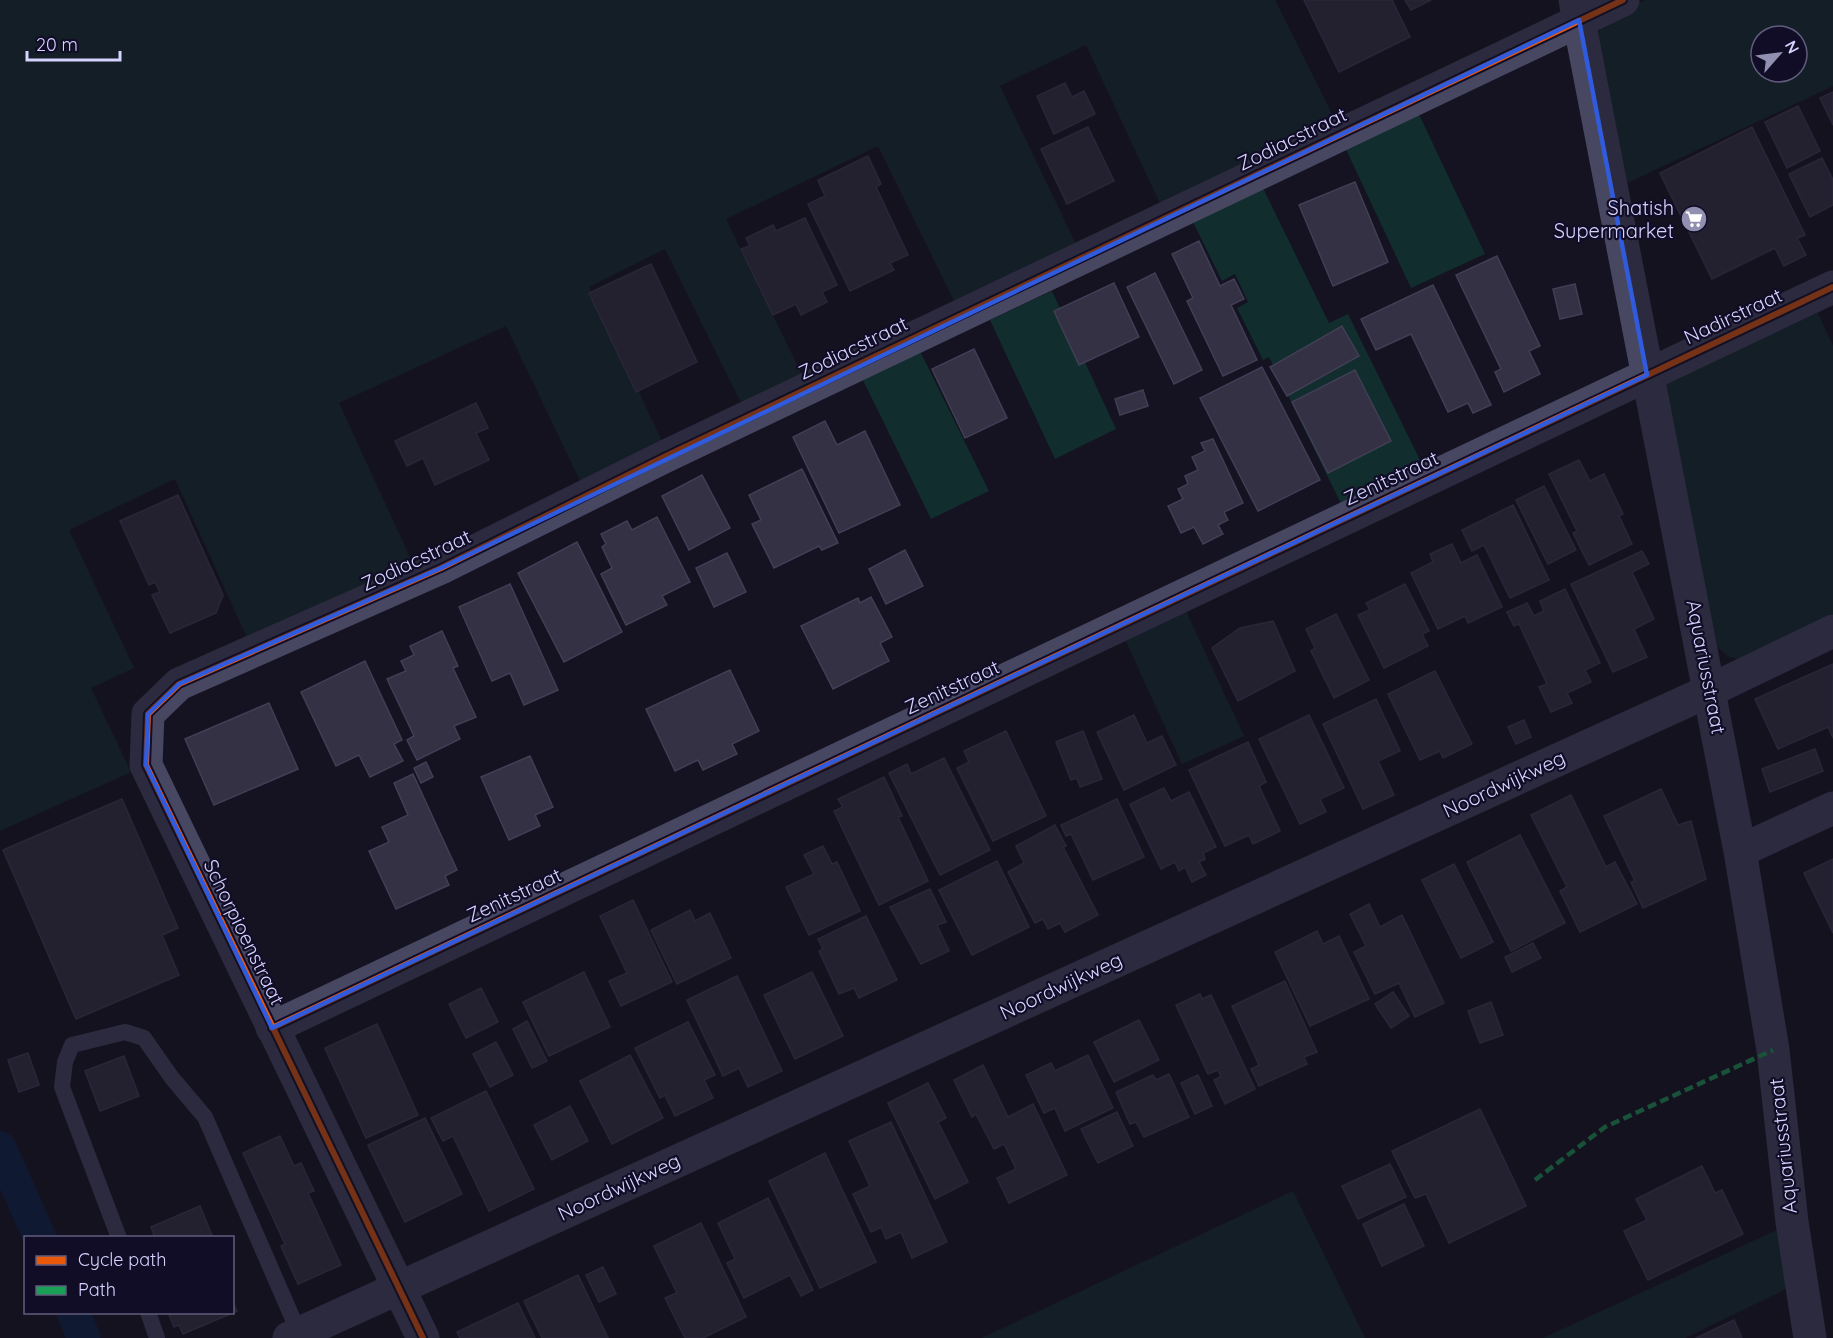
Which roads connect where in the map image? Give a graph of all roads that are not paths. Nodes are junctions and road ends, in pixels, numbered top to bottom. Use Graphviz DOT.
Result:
graph roads {
  1 [pos="1623,0"];
  2 [pos="1577,10"];
  3 [pos="1833,286"];
  4 [pos="1647,375"];
  5 [pos="1833,631"];
  6 [pos="1711,690"];
  7 [pos="148,714"];
  8 [pos="1833,808"];
  9 [pos="1740,850"];
  10 [pos="272,1028"];
  11 [pos="118,1236"];
  12 [pos="399,1288"];
  13 [pos="149,1314"];
  14 [pos="294,1336"];
  15 [pos="157,1338"];
  16 [pos="423,1338"];
  17 [pos="1810,1338"];
  1 -- 2 [label="street, Zodiacstraat"];
  2 -- 4 [label="street, Aquariusstraat"];
  2 -- 7 [label="street, Zodiacstraat"];
  3 -- 4 [label="street, Nadirstraat"];
  4 -- 6 [label="street, Aquariusstraat"];
  4 -- 10 [label="street, Zenitstraat"];
  5 -- 6 [label="street, Noordwijkweg"];
  6 -- 9 [label="street, Aquariusstraat"];
  6 -- 12 [label="street, Noordwijkweg"];
  7 -- 10 [label="street, Schorpioenstraat"];
  8 -- 9 [label="street"];
  9 -- 17 [label="street, Aquariusstraat"];
  10 -- 12 [label="street, Schorpioenstraat"];
  11 -- 14 [label="lane"];
  12 -- 14 [label="street, Noordwijkweg"];
  12 -- 16 [label="street, Schorpioenstraat"];
  13 -- 15 [label="lane"];
}
